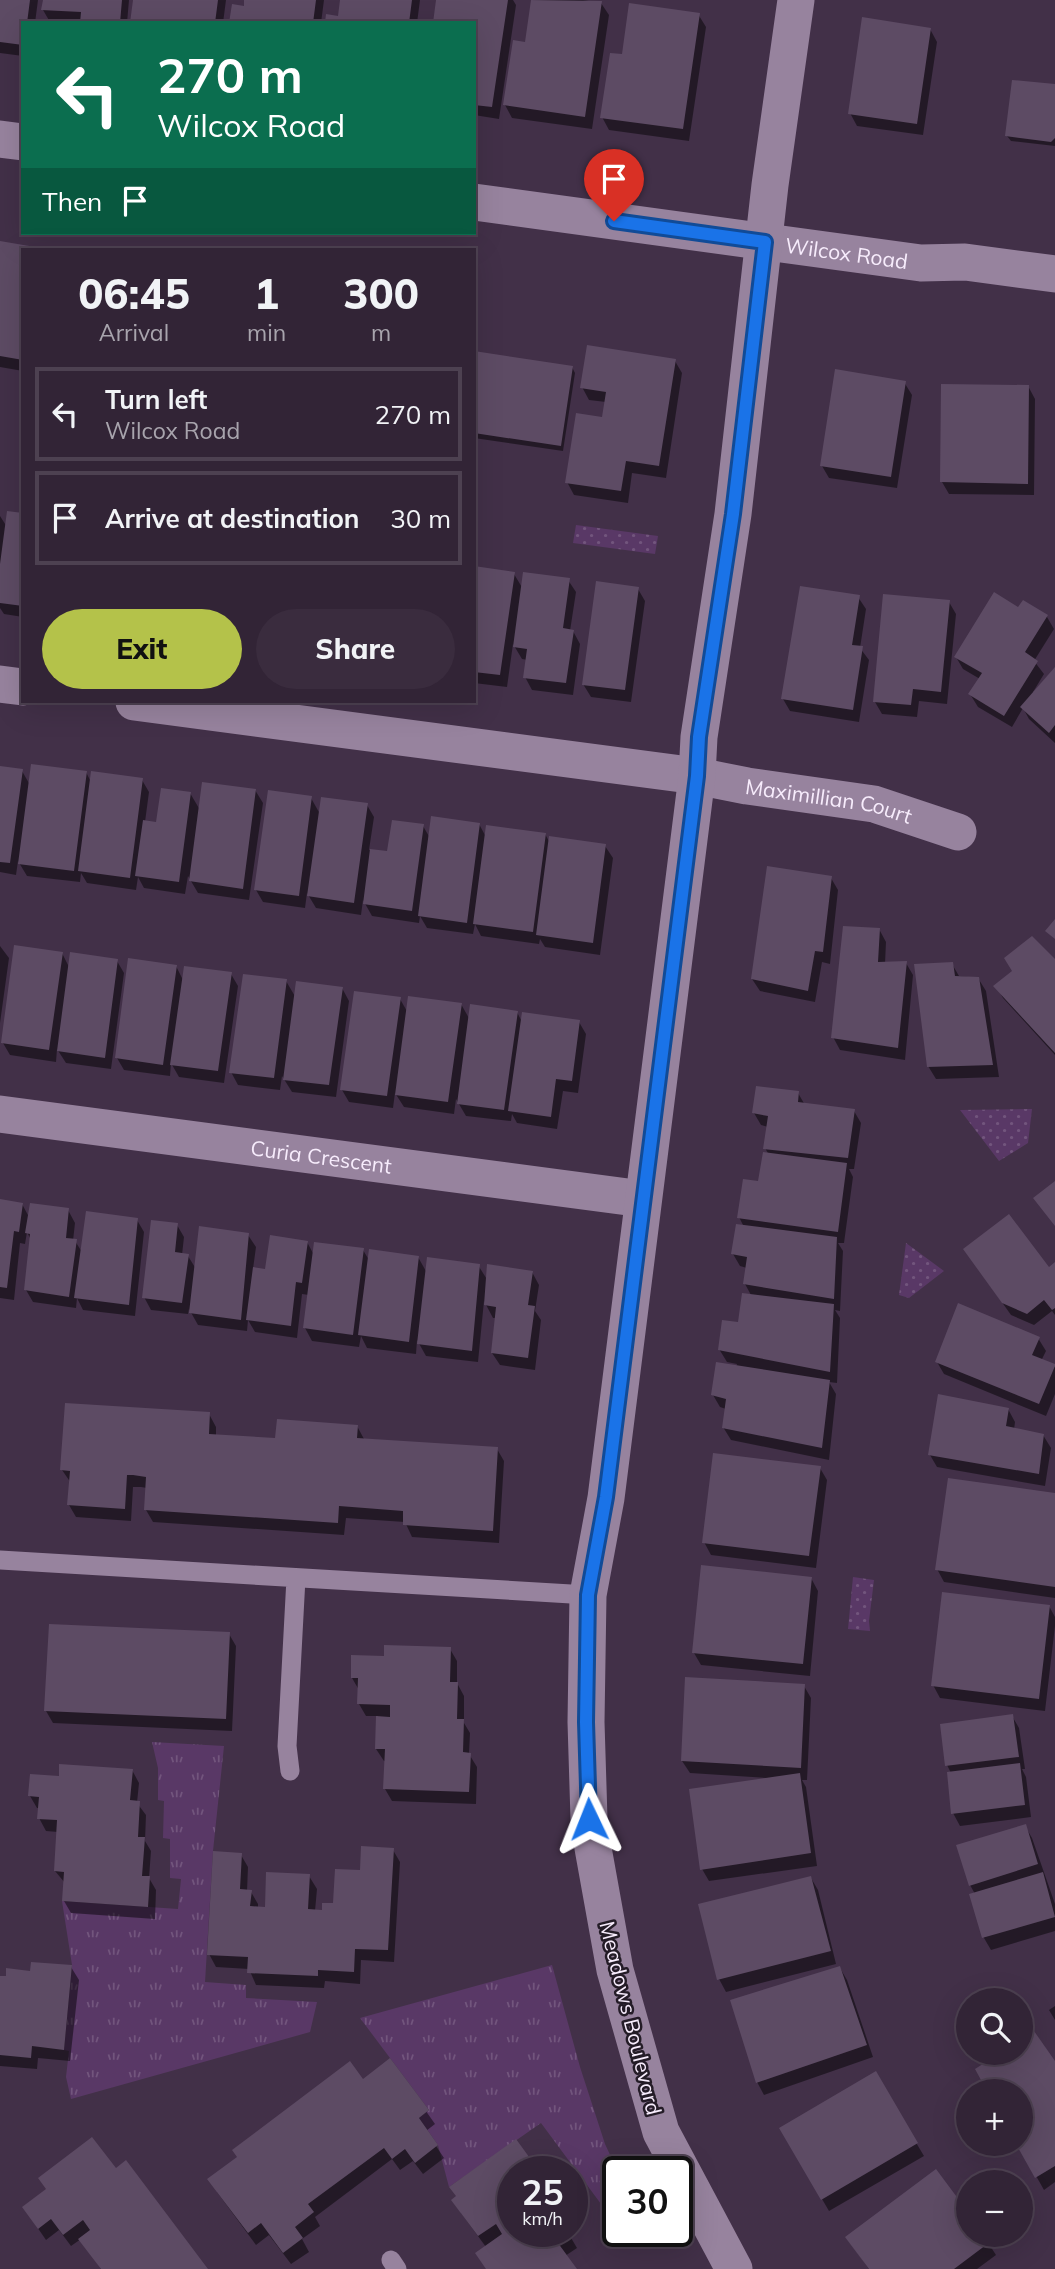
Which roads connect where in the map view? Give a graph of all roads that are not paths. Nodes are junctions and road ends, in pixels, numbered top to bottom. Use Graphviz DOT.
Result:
graph roads {
  1 [pos="796,0"];
  2 [pos="0,139"];
  3 [pos="21,142"];
  4 [pos="476,202"];
  5 [pos="765,242"];
  6 [pos="1055,274"];
  7 [pos="0,684"];
  8 [pos="21,687"];
  9 [pos="142,703"];
  10 [pos="697,776"];
  11 [pos="958,832"];
  12 [pos="0,1114"];
  13 [pos="643,1199"];
  14 [pos="0,1560"];
  15 [pos="296,1578"];
  16 [pos="588,1595"];
  17 [pos="290,1771"];
  18 [pos="734,2269"];
  1 -- 5 [label="street, Meadows Boulevard"];
  2 -- 3 [label="street"];
  4 -- 5 [label="street, Wilcox Road"];
  5 -- 6 [label="street, Wilcox Road"];
  5 -- 10 [label="street, Meadows Boulevard"];
  7 -- 8 [label="street"];
  9 -- 10 [label="street"];
  10 -- 11 [label="street, Maximillian Court"];
  10 -- 13 [label="street, Meadows Boulevard"];
  12 -- 13 [label="street, Curia Crescent"];
  13 -- 16 [label="street, Meadows Boulevard"];
  14 -- 15 [label="lane"];
  15 -- 16 [label="lane"];
  15 -- 17 [label="lane"];
  16 -- 18 [label="street, Meadows Boulevard"];
}
